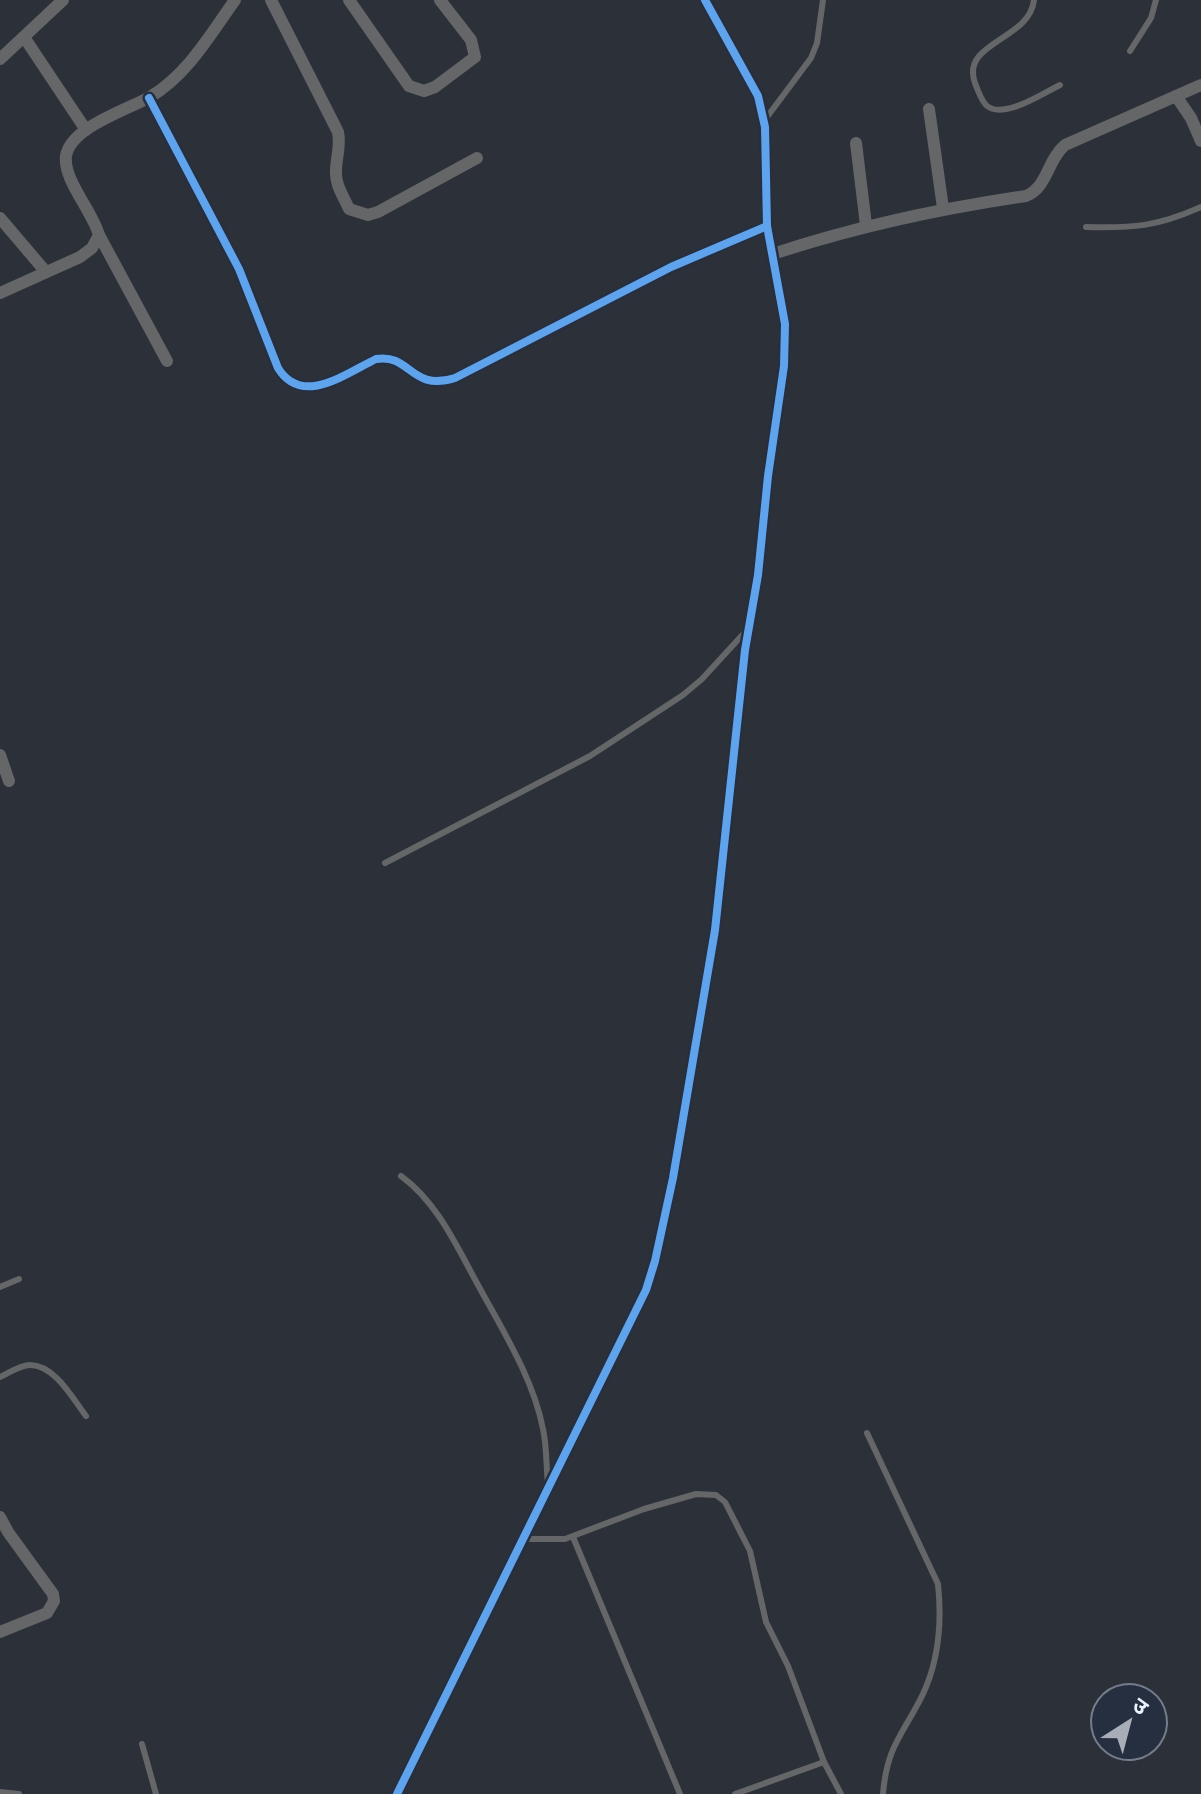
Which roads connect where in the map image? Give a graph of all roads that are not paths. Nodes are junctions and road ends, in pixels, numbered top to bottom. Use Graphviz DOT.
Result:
graph roads {
  1 [pos="63,0"];
  2 [pos="235,0"];
  3 [pos="271,0"];
  4 [pos="349,0"];
  5 [pos="440,0"];
  6 [pos="705,0"];
  7 [pos="823,0"];
  8 [pos="1034,0"];
  9 [pos="1156,0"];
  10 [pos="24,37"];
  11 [pos="1130,51"];
  12 [pos="0,59"];
  13 [pos="1060,85"];
  14 [pos="1201,85"];
  15 [pos="1176,96"];
  16 [pos="149,98"];
  17 [pos="929,109"];
  18 [pos="764,121"];
  19 [pos="86,130"];
  20 [pos="1201,141"];
  21 [pos="856,143"];
  22 [pos="477,158"];
  23 [pos="1201,207"];
  24 [pos="943,208"];
  25 [pos="0,218"];
  26 [pos="866,225"];
  27 [pos="767,226"];
  28 [pos="1086,227"];
  29 [pos="99,235"];
  30 [pos="773,254"];
  31 [pos="46,272"];
  32 [pos="0,293"];
  33 [pos="167,361"];
  34 [pos="749,628"];
  35 [pos="0,755"];
  36 [pos="9,781"];
  37 [pos="385,863"];
  38 [pos="401,1176"];
  39 [pos="19,1279"];
  40 [pos="0,1287"];
  41 [pos="0,1377"];
  42 [pos="86,1416"];
  43 [pos="867,1433"];
  44 [pos="548,1484"];
  45 [pos="0,1517"];
  46 [pos="573,1537"];
  47 [pos="521,1539"];
  48 [pos="0,1632"];
  49 [pos="142,1744"];
  50 [pos="824,1762"];
  51 [pos="0,1792"];
  52 [pos="19,1794"];
  53 [pos="156,1794"];
  54 [pos="397,1794"];
  55 [pos="680,1794"];
  56 [pos="735,1794"];
  57 [pos="841,1794"];
  58 [pos="883,1794"];
  1 -- 10 [label="street"];
  2 -- 16 [label="street"];
  3 -- 22 [label="street"];
  4 -- 5 [label="street"];
  6 -- 18 [label="street"];
  7 -- 18 [label="lane"];
  8 -- 13 [label="lane"];
  9 -- 11 [label="lane"];
  10 -- 12 [label="street"];
  10 -- 19 [label="street"];
  14 -- 15 [label="street"];
  15 -- 20 [label="street"];
  15 -- 24 [label="street"];
  16 -- 19 [label="street"];
  16 -- 27 [label="street"];
  17 -- 24 [label="street"];
  18 -- 27 [label="street"];
  19 -- 29 [label="street"];
  21 -- 26 [label="street"];
  23 -- 28 [label="lane"];
  24 -- 26 [label="street"];
  25 -- 31 [label="street"];
  26 -- 30 [label="street"];
  27 -- 30 [label="street"];
  29 -- 31 [label="street"];
  29 -- 33 [label="street"];
  30 -- 34 [label="street"];
  31 -- 32 [label="street"];
  34 -- 37 [label="lane"];
  34 -- 44 [label="street"];
  35 -- 36 [label="street"];
  38 -- 44 [label="lane"];
  39 -- 40 [label="lane"];
  41 -- 42 [label="lane"];
  43 -- 58 [label="lane"];
  44 -- 47 [label="street"];
  45 -- 48 [label="street"];
  46 -- 47 [label="lane"];
  46 -- 50 [label="lane"];
  46 -- 55 [label="lane"];
  47 -- 54 [label="street"];
  49 -- 53 [label="lane"];
  50 -- 56 [label="lane"];
  50 -- 57 [label="lane"];
  51 -- 52 [label="lane"];
}
